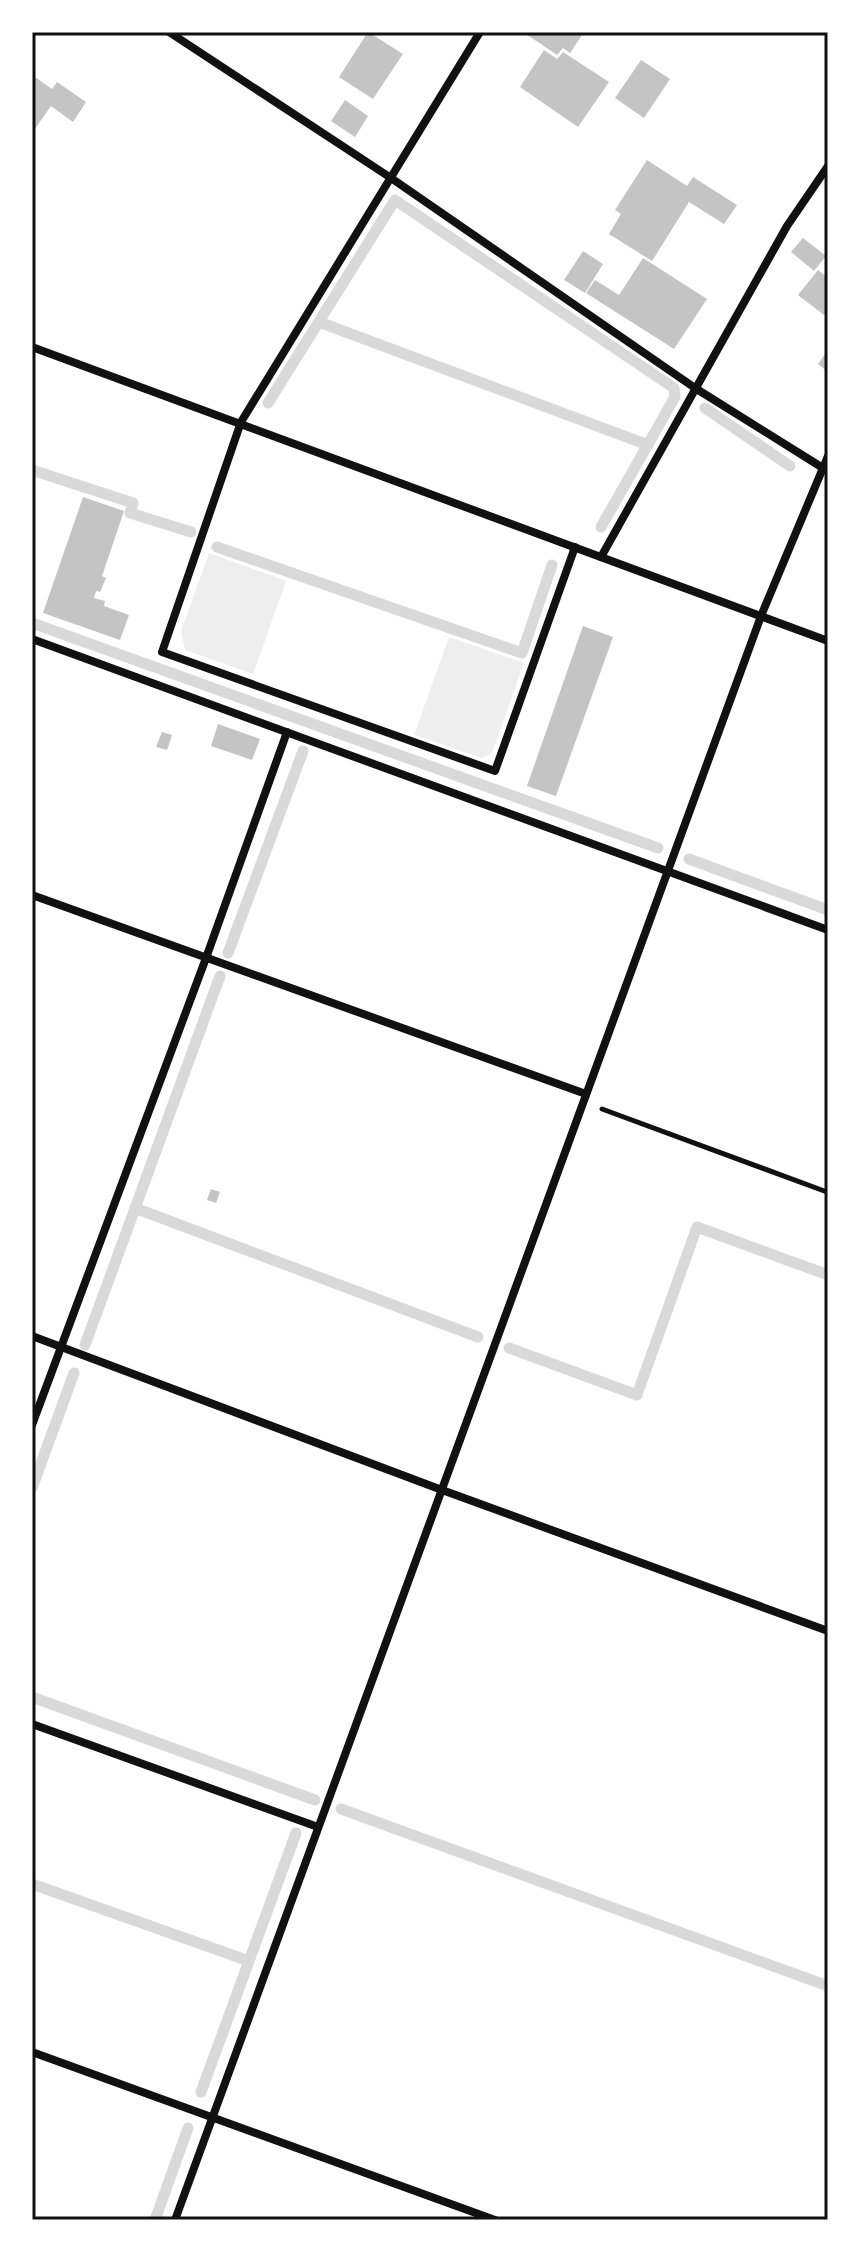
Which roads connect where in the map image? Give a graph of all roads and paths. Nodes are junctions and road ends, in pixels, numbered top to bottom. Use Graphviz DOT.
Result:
graph roads {
  1 [pos="169,32"];
  2 [pos="480,32"];
  3 [pos="828,166"];
  4 [pos="391,178"];
  5 [pos="32,347"];
  6 [pos="695,388"];
  7 [pos="241,422"];
  8 [pos="828,456"];
  9 [pos="823,468"];
  10 [pos="575,547"];
  11 [pos="601,557"];
  12 [pos="761,616"];
  13 [pos="32,639"];
  14 [pos="828,641"];
  15 [pos="287,732"];
  16 [pos="668,872"];
  17 [pos="32,895"];
  18 [pos="828,930"];
  19 [pos="206,958"];
  20 [pos="585,1098"];
  21 [pos="827,1192"];
  22 [pos="32,1336"];
  23 [pos="61,1346"];
  24 [pos="32,1425"];
  25 [pos="442,1490"];
  26 [pos="828,1631"];
  27 [pos="32,1724"];
  28 [pos="318,1827"];
  29 [pos="32,2052"];
  30 [pos="213,2117"];
  31 [pos="175,2220"];
  32 [pos="495,2220"];
  1 -- 4 [label="street"];
  2 -- 4 [label="street"];
  3 -- 6 [label="street"];
  4 -- 6 [label="street"];
  4 -- 7 [label="street"];
  5 -- 7 [label="street"];
  6 -- 9 [label="street"];
  6 -- 11 [label="street"];
  7 -- 10 [label="street"];
  7 -- 10 [label="street"];
  8 -- 9 [label="street"];
  9 -- 12 [label="street"];
  10 -- 11 [label="street"];
  11 -- 12 [label="street"];
  12 -- 14 [label="street"];
  12 -- 16 [label="street"];
  13 -- 15 [label="street"];
  15 -- 16 [label="street"];
  15 -- 19 [label="street"];
  16 -- 18 [label="street"];
  16 -- 20 [label="street"];
  17 -- 19 [label="street"];
  19 -- 20 [label="street"];
  19 -- 23 [label="street"];
  20 -- 21 [label="path"];
  20 -- 25 [label="street"];
  22 -- 23 [label="street"];
  23 -- 24 [label="street"];
  23 -- 25 [label="street"];
  25 -- 26 [label="street"];
  25 -- 28 [label="street"];
  27 -- 28 [label="street"];
  28 -- 30 [label="street"];
  29 -- 30 [label="street"];
  30 -- 31 [label="street"];
  30 -- 32 [label="street"];
}
